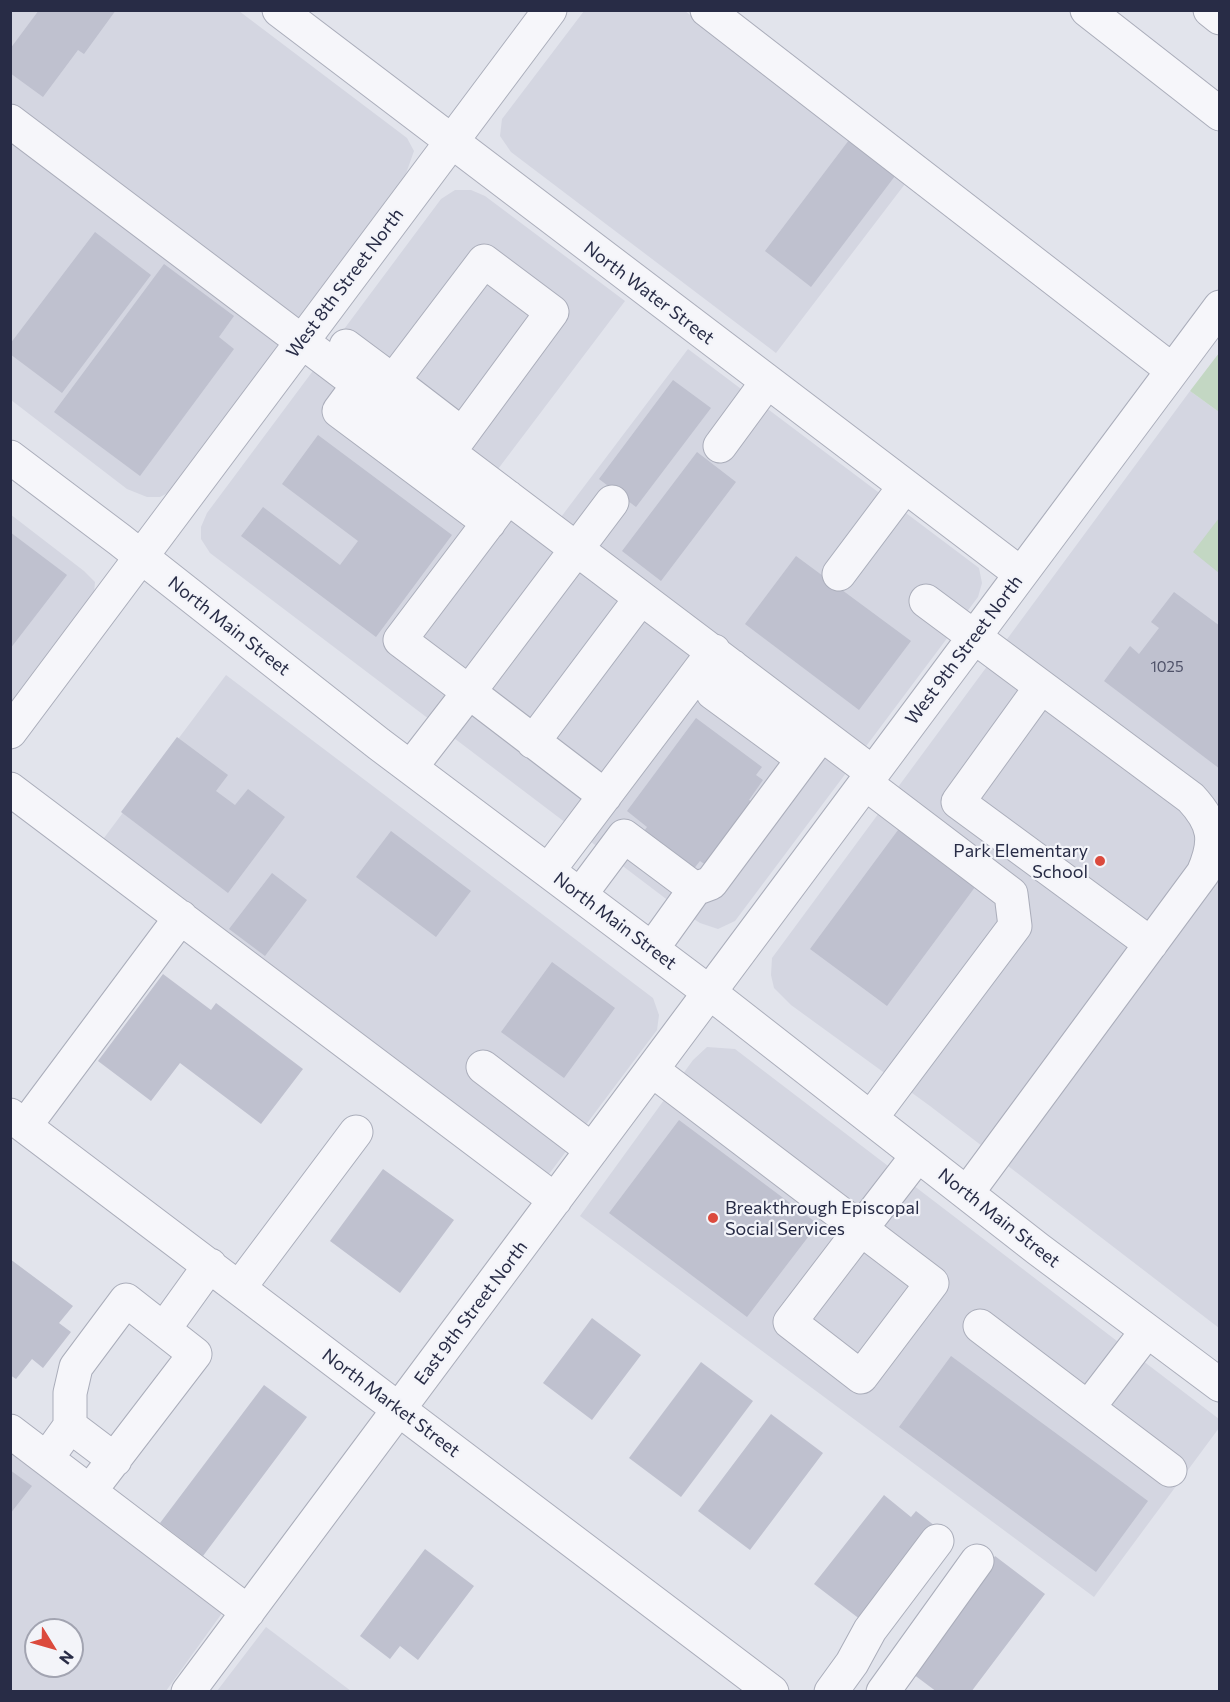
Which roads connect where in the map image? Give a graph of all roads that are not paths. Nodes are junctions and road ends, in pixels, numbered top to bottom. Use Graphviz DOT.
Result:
graph roads {
  1 [pos="279,10"];
  2 [pos="550,10"];
  3 [pos="707,10"];
  4 [pos="1087,10"];
  5 [pos="1210,10"];
  6 [pos="1220,18"];
  7 [pos="1220,114"];
  8 [pos="10,121"];
  9 [pos="451,142"];
  10 [pos="1220,307"];
  11 [pos="309,332"];
  12 [pos="1172,370"];
  13 [pos="393,381"];
  14 [pos="767,382"];
  15 [pos="359,384"];
  16 [pos="455,443"];
  17 [pos="720,446"];
  18 [pos="10,457"];
  19 [pos="905,486"];
  20 [pos="508,497"];
  21 [pos="612,502"];
  22 [pos="489,523"];
  23 [pos="578,550"];
  24 [pos="141,556"];
  25 [pos="839,573"];
  26 [pos="1021,574"];
  27 [pos="641,598"];
  28 [pos="926,601"];
  29 [pos="974,637"];
  30 [pos="723,659"];
  31 [pos="1041,687"];
  32 [pos="469,692"];
  33 [pos="10,732"];
  34 [pos="533,742"];
  35 [pos="812,747"];
  36 [pos="411,767"];
  37 [pos="869,778"];
  38 [pos="10,789"];
  39 [pos="605,796"];
  40 [pos="548,871"];
  41 [pos="696,889"];
  42 [pos="580,895"];
  43 [pos="181,917"];
  44 [pos="1151,944"];
  45 [pos="652,949"];
  46 [pos="710,992"];
  47 [pos="483,1067"];
  48 [pos="652,1070"];
  49 [pos="871,1118"];
  50 [pos="18,1120"];
  51 [pos="356,1132"];
  52 [pos="592,1150"];
  53 [pos="918,1155"];
  54 [pos="967,1193"];
  55 [pos="555,1200"];
  56 [pos="210,1265"];
  57 [pos="239,1288"];
  58 [pos="980,1326"];
  59 [pos="164,1329"];
  60 [pos="1147,1331"];
  61 [pos="1220,1385"];
  62 [pos="1088,1408"];
  63 [pos="400,1409"];
  64 [pos="70,1426"];
  65 [pos="10,1431"];
  66 [pos="47,1458"];
  67 [pos="115,1460"];
  68 [pos="1170,1470"];
  69 [pos="90,1491"];
  70 [pos="937,1540"];
  71 [pos="977,1561"];
  72 [pos="248,1611"];
  73 [pos="188,1692"];
  74 [pos="772,1692"];
  75 [pos="831,1692"];
  76 [pos="883,1692"];
  1 -- 9 [label="street, North Water Street"];
  2 -- 9 [label="street, West 8th Street North"];
  3 -- 12 [label="street"];
  4 -- 7 [label="street"];
  5 -- 6 [label="street"];
  8 -- 11 [label="street"];
  9 -- 11 [label="street, West 8th Street North"];
  9 -- 14 [label="street, North Water Street"];
  10 -- 12 [label="street, West 9th Street North"];
  11 -- 13 [label="street"];
  11 -- 15 [label="street"];
  11 -- 24 [label="street, West 8th Street North"];
  12 -- 26 [label="street, West 9th Street North"];
  13 -- 16 [label="street"];
  13 -- 16 [label="street"];
  14 -- 17 [label="street"];
  14 -- 19 [label="street, North Water Street"];
  15 -- 16 [label="street"];
  15 -- 22 [label="street"];
  16 -- 20 [label="street"];
  18 -- 24 [label="street, North Main Street"];
  19 -- 25 [label="street"];
  19 -- 26 [label="street, North Water Street"];
  20 -- 22 [label="street"];
  20 -- 23 [label="street"];
  21 -- 23 [label="street"];
  22 -- 32 [label="street"];
  23 -- 27 [label="street"];
  23 -- 32 [label="street"];
  24 -- 33 [label="street, West 8th Street North"];
  24 -- 36 [label="street, North Main Street"];
  26 -- 29 [label="street, West 9th Street North"];
  27 -- 30 [label="street"];
  27 -- 34 [label="street"];
  28 -- 29 [label="street"];
  29 -- 31 [label="street"];
  29 -- 37 [label="street, West 9th Street North"];
  30 -- 35 [label="street"];
  30 -- 39 [label="street"];
  31 -- 44 [label="street"];
  31 -- 44 [label="street"];
  32 -- 34 [label="street"];
  32 -- 36 [label="street"];
  34 -- 39 [label="street"];
  35 -- 37 [label="street"];
  35 -- 41 [label="street"];
  36 -- 40 [label="street, North Main Street"];
  37 -- 46 [label="street, West 9th Street North"];
  37 -- 49 [label="street"];
  38 -- 43 [label="street"];
  39 -- 40 [label="street"];
  40 -- 42 [label="street, North Main Street"];
  41 -- 42 [label="street"];
  41 -- 45 [label="street"];
  42 -- 45 [label="street, North Main Street"];
  43 -- 50 [label="street"];
  43 -- 55 [label="street"];
  44 -- 54 [label="street"];
  45 -- 46 [label="street, North Main Street"];
  46 -- 48 [label="street, East 9th Street North"];
  46 -- 49 [label="street, North Main Street"];
  47 -- 52 [label="street"];
  48 -- 52 [label="street, East 9th Street North"];
  48 -- 53 [label="street"];
  49 -- 53 [label="street, North Main Street"];
  50 -- 56 [label="street, North Market Street"];
  51 -- 57 [label="street"];
  52 -- 55 [label="street, East 9th Street North"];
  53 -- 54 [label="street, North Main Street"];
  54 -- 60 [label="street, North Main Street"];
  55 -- 63 [label="street, East 9th Street North"];
  56 -- 57 [label="street, North Market Street"];
  56 -- 59 [label="street"];
  57 -- 63 [label="street, North Market Street"];
  58 -- 62 [label="street"];
  59 -- 64 [label="street"];
  59 -- 67 [label="street"];
  60 -- 61 [label="street, North Main Street"];
  60 -- 62 [label="street"];
  62 -- 68 [label="street"];
  63 -- 72 [label="street, East 9th Street North"];
  63 -- 74 [label="street, North Market Street"];
  64 -- 66 [label="street"];
  64 -- 67 [label="street"];
  65 -- 66 [label="street"];
  66 -- 69 [label="street"];
  67 -- 69 [label="street"];
  69 -- 72 [label="street"];
  70 -- 75 [label="street"];
  71 -- 76 [label="street"];
  72 -- 73 [label="street, East 9th Street North"];
}
